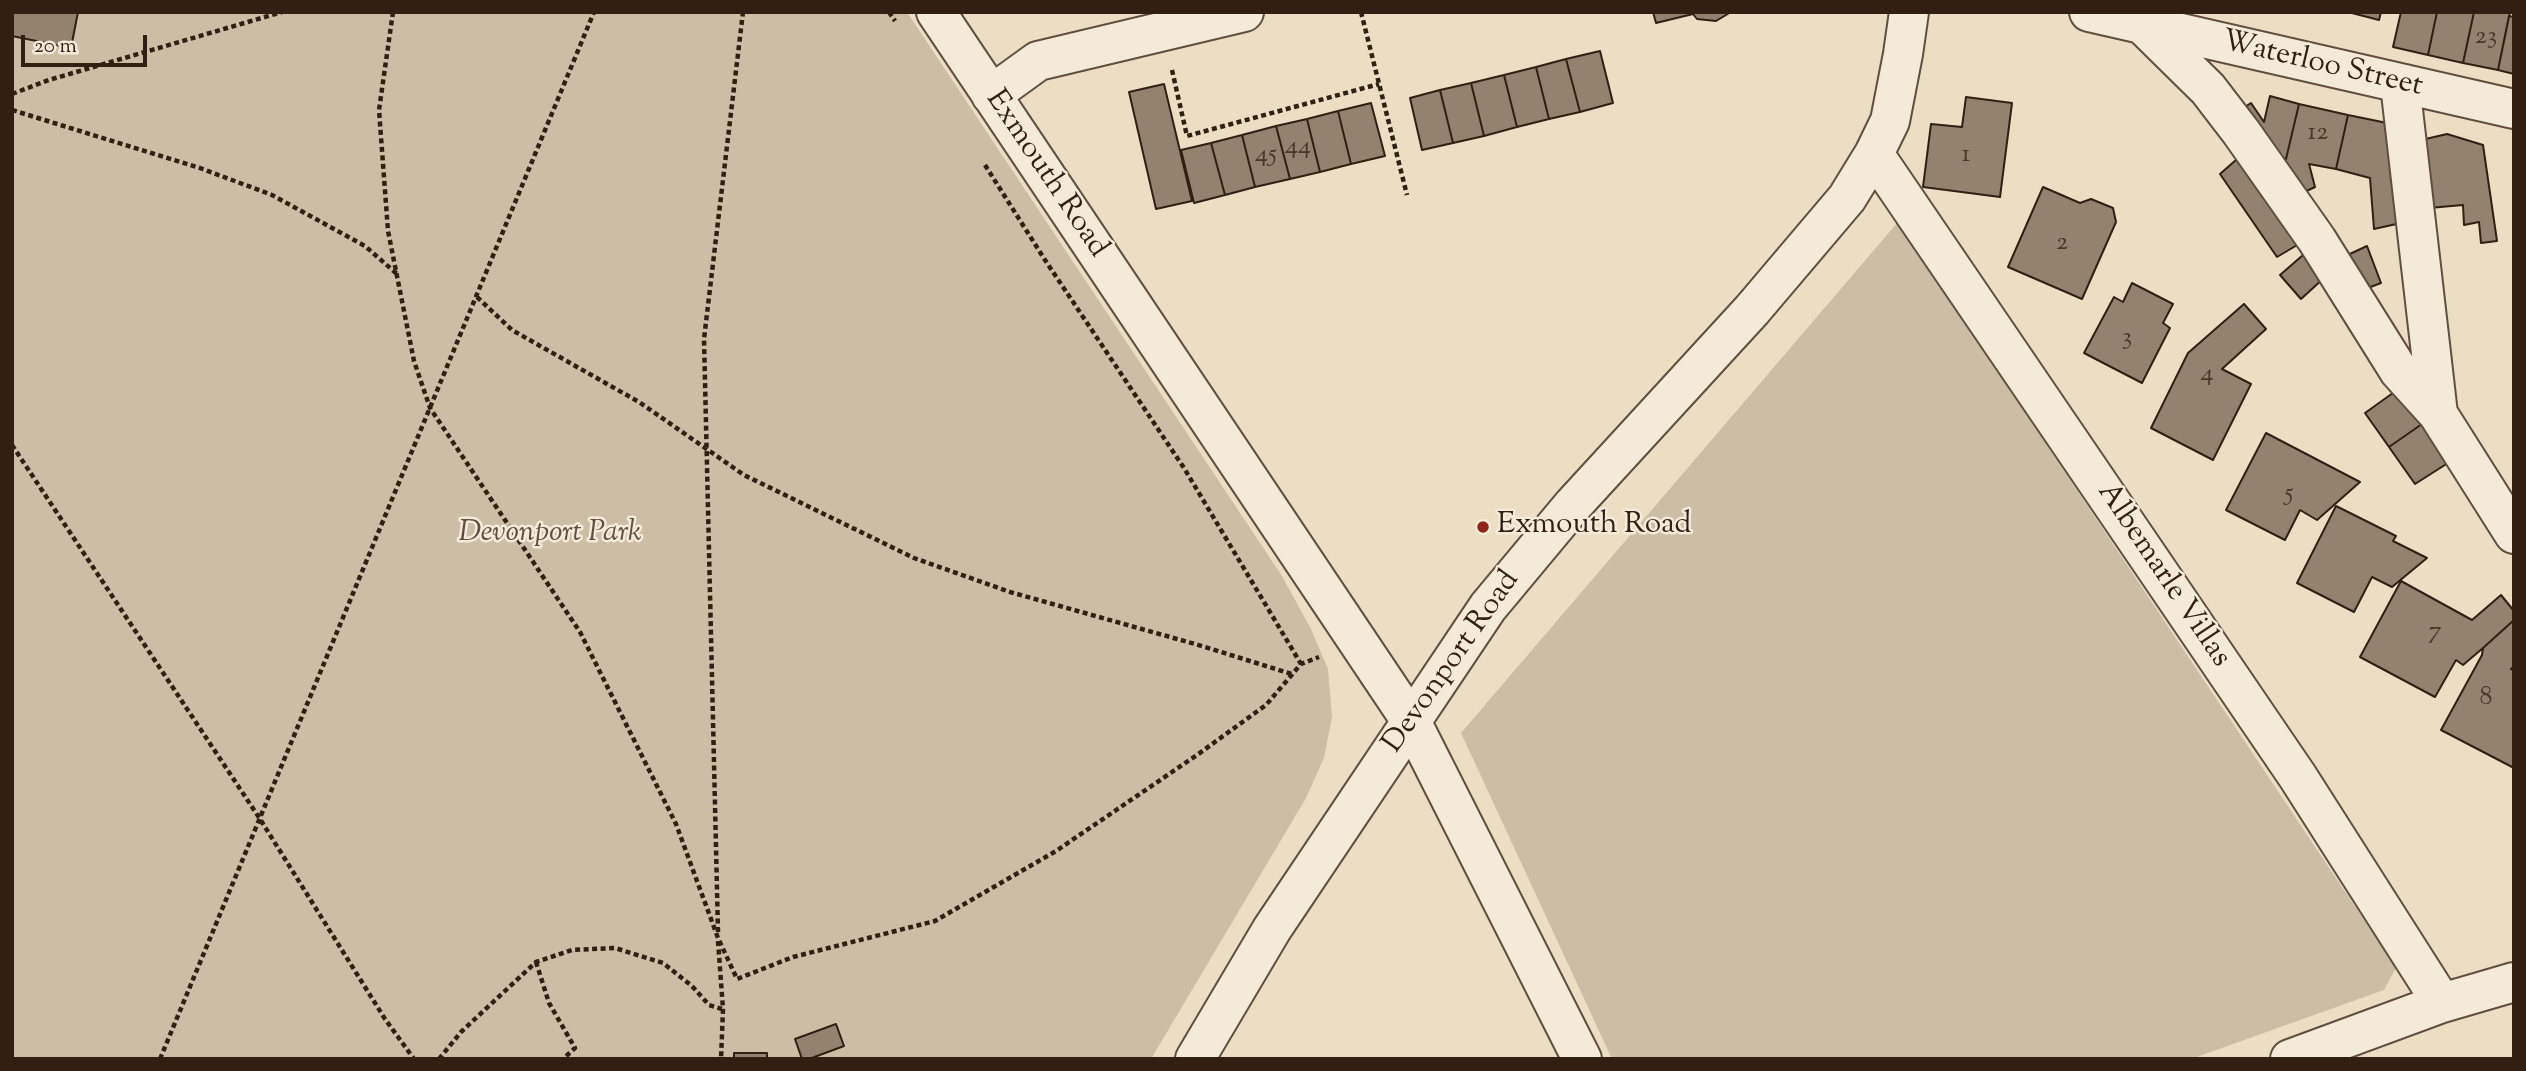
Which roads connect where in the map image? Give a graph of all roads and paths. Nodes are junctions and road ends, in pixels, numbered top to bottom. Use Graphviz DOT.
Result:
graph roads {
  1 [pos="282,12"];
  2 [pos="393,12"];
  3 [pos="594,12"];
  4 [pos="743,12"];
  5 [pos="889,12"];
  6 [pos="936,12"];
  7 [pos="1244,12"];
  8 [pos="1360,12"];
  9 [pos="1909,12"];
  10 [pos="2089,12"];
  11 [pos="896,24"];
  12 [pos="2142,24"];
  13 [pos="1175,84"];
  14 [pos="1379,84"];
  15 [pos="2400,84"];
  16 [pos="12,94"];
  17 [pos="990,95"];
  18 [pos="2514,109"];
  19 [pos="12,110"];
  20 [pos="978,154"];
  21 [pos="1874,155"];
  22 [pos="1407,195"];
  23 [pos="397,274"];
  24 [pos="477,297"];
  25 [pos="430,408"];
  26 [pos="2438,414"];
  27 [pos="12,445"];
  28 [pos="707,450"];
  29 [pos="2514,534"];
  30 [pos="1358,641"];
  31 [pos="1301,664"];
  32 [pos="1292,674"];
  33 [pos="1411,721"];
  34 [pos="260,819"];
  35 [pos="718,938"];
  36 [pos="536,962"];
  37 [pos="2514,982"];
  38 [pos="2442,1003"];
  39 [pos="723,1009"];
  40 [pos="160,1059"];
  41 [pos="414,1059"];
  42 [pos="439,1059"];
  43 [pos="563,1059"];
  44 [pos="721,1059"];
  45 [pos="1195,1059"];
  46 [pos="1582,1059"];
  47 [pos="2290,1059"];
  1 -- 16 [label="path"];
  2 -- 23 [label="path"];
  3 -- 24 [label="path"];
  4 -- 28 [label="path"];
  5 -- 11 [label="path"];
  6 -- 17 [label="street, Exmouth Road"];
  7 -- 17 [label="street"];
  8 -- 14 [label="path"];
  9 -- 21 [label="street, Devonport Road"];
  10 -- 12 [label="street, Waterloo Street"];
  12 -- 15 [label="street, Waterloo Street"];
  12 -- 26 [label="street"];
  13 -- 14 [label="path"];
  14 -- 22 [label="path"];
  15 -- 18 [label="street, Waterloo Street"];
  15 -- 26 [label="street"];
  17 -- 30 [label="street, Exmouth Road"];
  19 -- 23 [label="path"];
  20 -- 31 [label="path"];
  21 -- 33 [label="street, Devonport Road"];
  21 -- 38 [label="street, Albemarle Villas"];
  23 -- 25 [label="path"];
  24 -- 25 [label="path"];
  24 -- 28 [label="path"];
  25 -- 34 [label="path"];
  25 -- 35 [label="path"];
  26 -- 29 [label="street"];
  27 -- 34 [label="path"];
  28 -- 32 [label="path"];
  28 -- 35 [label="path"];
  30 -- 31 [label="path"];
  30 -- 33 [label="street, Exmouth Road"];
  31 -- 32 [label="path"];
  32 -- 35 [label="path"];
  33 -- 45 [label="street, Devonport Road"];
  33 -- 46 [label="street, Exmouth Road"];
  34 -- 40 [label="path"];
  34 -- 41 [label="path"];
  35 -- 39 [label="path"];
  36 -- 39 [label="path"];
  36 -- 42 [label="path"];
  36 -- 43 [label="path"];
  37 -- 38 [label="street"];
  38 -- 47 [label="street"];
  39 -- 44 [label="path"];
}
